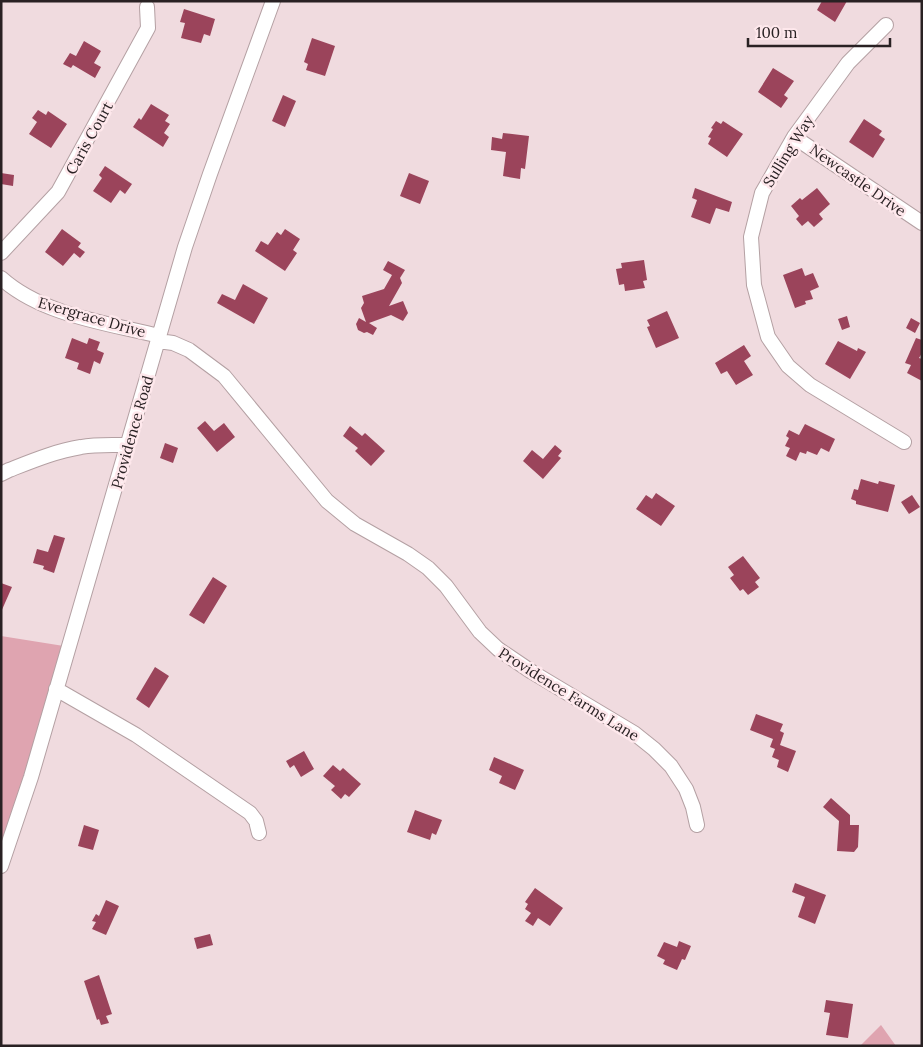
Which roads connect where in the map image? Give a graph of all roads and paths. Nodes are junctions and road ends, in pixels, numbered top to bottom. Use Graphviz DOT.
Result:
graph roads {
  1 [pos="273,1"];
  2 [pos="147,8"];
  3 [pos="886,25"];
  4 [pos="794,137"];
  5 [pos="922,223"];
  6 [pos="1,252"];
  7 [pos="1,278"];
  8 [pos="159,338"];
  9 [pos="904,442"];
  10 [pos="128,445"];
  11 [pos="1,474"];
  12 [pos="56,689"];
  13 [pos="697,825"];
  14 [pos="259,833"];
  15 [pos="1,866"];
  1 -- 8 [label="street, Providence Road"];
  2 -- 6 [label="street, Caris Court"];
  3 -- 4 [label="street, Sulling Way"];
  4 -- 5 [label="street, Newcastle Drive"];
  4 -- 9 [label="street, Sulling Way"];
  7 -- 8 [label="street, Evergrace Drive"];
  8 -- 10 [label="street, Providence Road"];
  8 -- 13 [label="street, Providence Farms Lane"];
  10 -- 11 [label="street"];
  10 -- 12 [label="street, Providence Road"];
  12 -- 14 [label="street"];
  12 -- 15 [label="street, Providence Road"];
}
